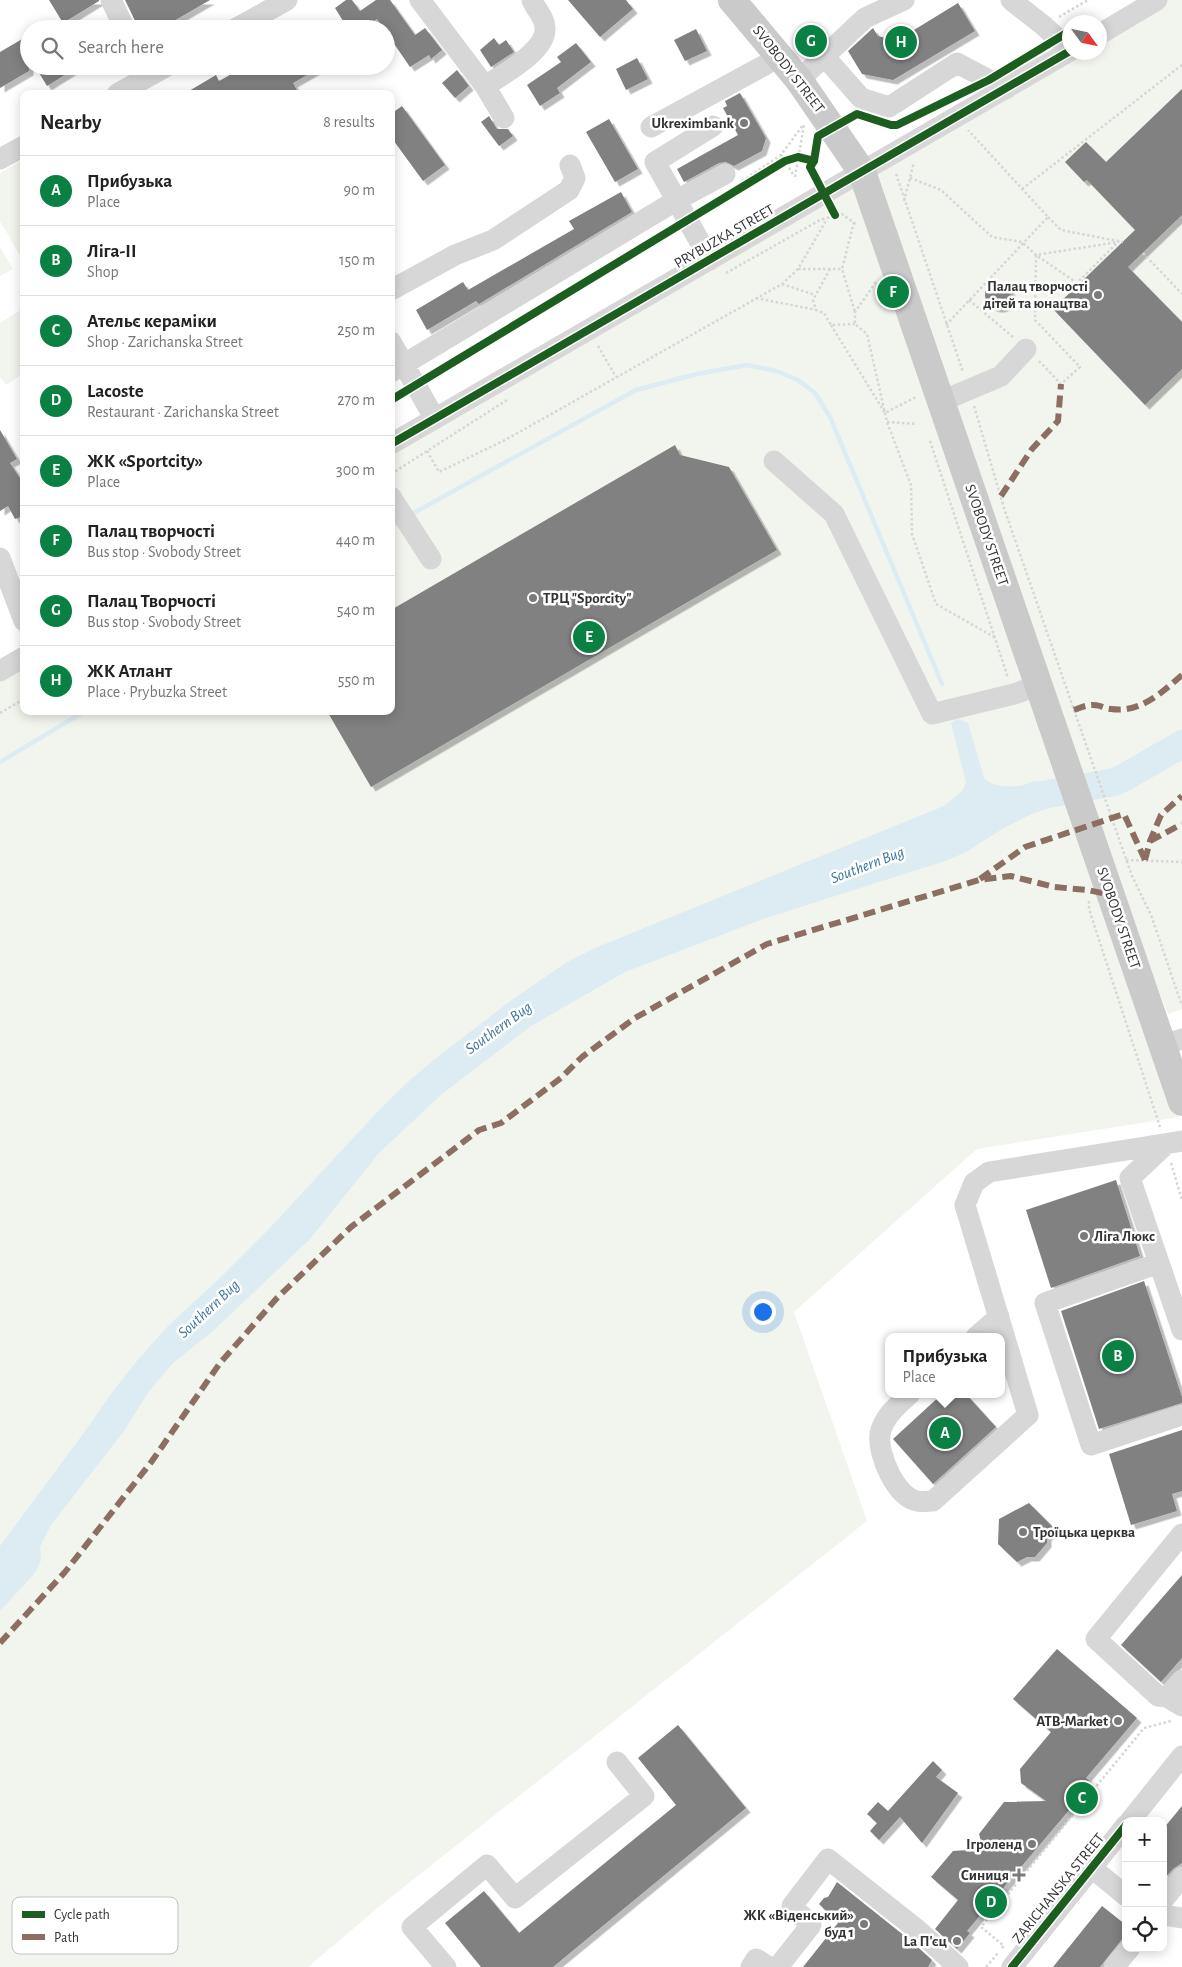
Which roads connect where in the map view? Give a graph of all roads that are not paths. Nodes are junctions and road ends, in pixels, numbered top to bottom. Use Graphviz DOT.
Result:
graph roads {
  1 [pos="111,0"];
  2 [pos="287,0"];
  3 [pos="420,0"];
  4 [pos="532,0"];
  5 [pos="904,0"];
  6 [pos="1011,0"];
  7 [pos="1157,0"];
  8 [pos="737,2"];
  9 [pos="120,20"];
  10 [pos="251,20"];
  11 [pos="1107,30"];
  12 [pos="1062,43"];
  13 [pos="779,54"];
  14 [pos="1062,55"];
  15 [pos="824,56"];
  16 [pos="800,80"];
  17 [pos="140,81"];
  18 [pos="485,86"];
  19 [pos="1006,88"];
  20 [pos="124,90"];
  21 [pos="504,118"];
  22 [pos="713,126"];
  23 [pos="651,127"];
  24 [pos="20,148"];
  25 [pos="0,159"];
  26 [pos="570,165"];
  27 [pos="862,172"];
  28 [pos="731,182"];
  29 [pos="677,200"];
  30 [pos="718,267"];
  31 [pos="395,288"];
  32 [pos="1026,349"];
  33 [pos="398,368"];
  34 [pos="929,399"];
  35 [pos="435,419"];
  36 [pos="395,442"];
  37 [pos="774,461"];
  38 [pos="395,502"];
  39 [pos="0,558"];
  40 [pos="431,559"];
  41 [pos="20,610"];
  42 [pos="20,659"];
  43 [pos="0,671"];
  44 [pos="1039,685"];
  45 [pos="1172,1042"];
  46 [pos="1182,1102"];
  47 [pos="1174,1142"];
  48 [pos="1168,1270"];
  49 [pos="999,1317"];
  50 [pos="1182,1330"];
  51 [pos="981,1333"];
  52 [pos="1004,1333"];
  53 [pos="1005,1337"];
  54 [pos="905,1398"];
  55 [pos="1182,1415"];
  56 [pos="1182,1534"];
  57 [pos="1182,1680"];
  58 [pos="1174,1708"];
  59 [pos="1182,1756"];
  60 [pos="617,1762"];
  61 [pos="1133,1817"];
  62 [pos="1122,1830"];
  63 [pos="1092,1868"];
  64 [pos="1182,1877"];
  65 [pos="1122,1893"];
  66 [pos="1167,1895"];
  67 [pos="1167,1916"];
  68 [pos="1182,1918"];
  69 [pos="1127,1952"];
  70 [pos="446,1967"];
  71 [pos="750,1967"];
  72 [pos="769,1967"];
  73 [pos="778,1967"];
  74 [pos="958,1967"];
  75 [pos="1012,1967"];
  76 [pos="1114,1967"];
  1 -- 9 [label="street"];
  2 -- 10 [label="street"];
  3 -- 18 [label="street"];
  4 -- 18 [label="street"];
  5 -- 15 [label="street"];
  6 -- 12 [label="street"];
  7 -- 11 [label="street"];
  8 -- 13 [label="main road, SVOBODY STREET"];
  13 -- 16 [label="main road, SVOBODY STREET"];
  13 -- 23 [label="street"];
  14 -- 19 [label="street, PRYBUZKA STREET"];
  15 -- 16 [label="street"];
  15 -- 19 [label="street"];
  16 -- 27 [label="main road, SVOBODY STREET"];
  17 -- 20 [label="street"];
  18 -- 21 [label="street"];
  19 -- 27 [label="street, PRYBUZKA STREET"];
  22 -- 29 [label="street"];
  24 -- 25 [label="street"];
  26 -- 31 [label="street"];
  27 -- 30 [label="street, PRYBUZKA STREET"];
  27 -- 34 [label="main road, SVOBODY STREET"];
  28 -- 29 [label="street"];
  29 -- 30 [label="street"];
  29 -- 33 [label="street"];
  30 -- 35 [label="street, PRYBUZKA STREET"];
  32 -- 34 [label="street"];
  33 -- 35 [label="street"];
  34 -- 44 [label="main road, SVOBODY STREET"];
  35 -- 36 [label="street, PRYBUZKA STREET"];
  37 -- 44 [label="street"];
  38 -- 40 [label="street"];
  39 -- 41 [label="street"];
  42 -- 43 [label="street"];
  44 -- 45 [label="main road, SVOBODY STREET"];
  45 -- 46 [label="main road, SVOBODY STREET"];
  47 -- 48 [label="street"];
  47 -- 49 [label="street"];
  48 -- 50 [label="street"];
  48 -- 55 [label="street"];
  49 -- 51 [label="street"];
  49 -- 52 [label="street"];
  53 -- 54 [label="street"];
  56 -- 58 [label="street"];
  57 -- 58 [label="street"];
  59 -- 61 [label="street"];
  60 -- 70 [label="street"];
  62 -- 63 [label="street, ZARICHANSKA STREET"];
  63 -- 65 [label="street"];
  63 -- 75 [label="street, ZARICHANSKA STREET"];
  64 -- 66 [label="street"];
  67 -- 68 [label="street"];
  69 -- 76 [label="street"];
  71 -- 72 [label="street"];
  73 -- 74 [label="street"];
}
